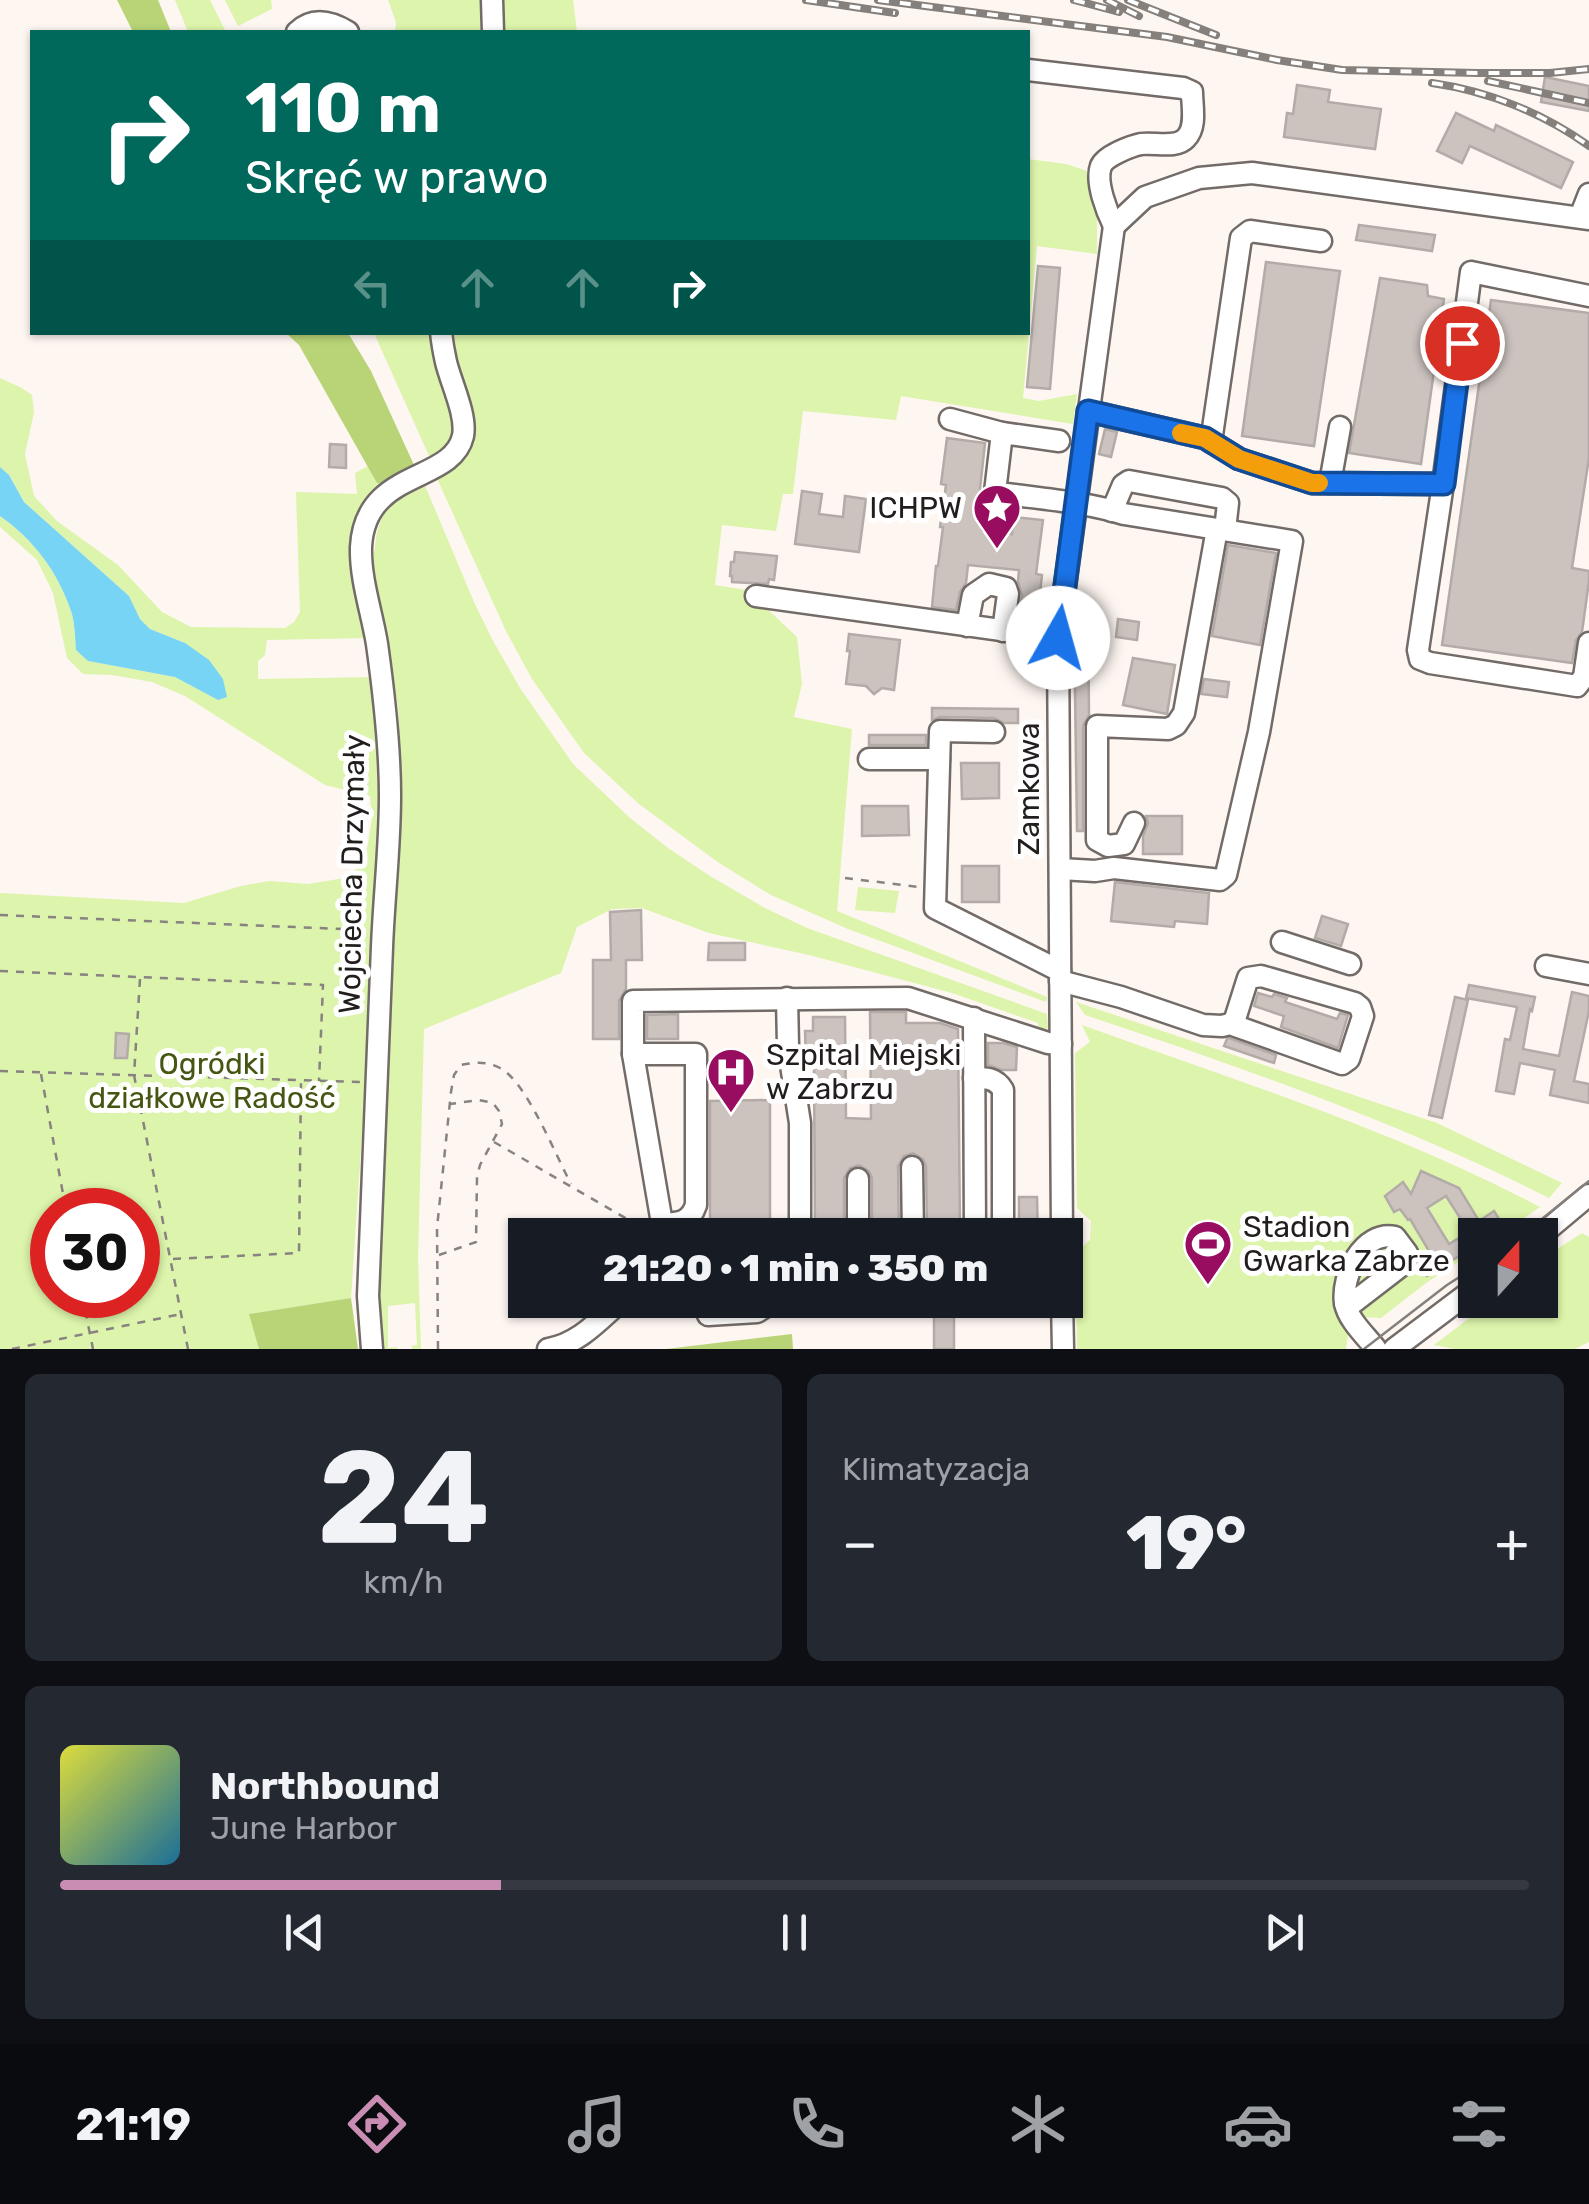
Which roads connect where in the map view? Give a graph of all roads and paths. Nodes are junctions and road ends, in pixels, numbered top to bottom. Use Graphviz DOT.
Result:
graph roads {
  1 [pos="492,0"];
  2 [pos="300,30"];
  3 [pos="344,30"];
  4 [pos="493,30"];
  5 [pos="1030,70"];
  6 [pos="1589,194"];
  7 [pos="1584,218"];
  8 [pos="1114,226"];
  9 [pos="1321,241"];
  10 [pos="1589,296"];
  11 [pos="442,335"];
  12 [pos="1088,411"];
  13 [pos="950,419"];
  14 [pos="1340,427"];
  15 [pos="1002,432"];
  16 [pos="1059,441"];
  17 [pos="1211,442"];
  18 [pos="1330,483"];
  19 [pos="1444,484"];
  20 [pos="1075,503"];
  21 [pos="1112,510"];
  22 [pos="1221,530"];
  23 [pos="756,596"];
  24 [pos="967,626"];
  25 [pos="1003,631"];
  26 [pos="1058,638"];
  27 [pos="1589,643"];
  28 [pos="994,732"];
  29 [pos="869,759"];
  30 [pos="939,759"];
  31 [pos="1134,823"];
  32 [pos="1060,869"];
  33 [pos="845,878"];
  34 [pos="935,889"];
  35 [pos="0,915"];
  36 [pos="383,930"];
  37 [pos="1282,942"];
  38 [pos="1318,954"];
  39 [pos="1350,964"];
  40 [pos="1546,966"];
  41 [pos="0,971"];
  42 [pos="1589,974"];
  43 [pos="1060,976"];
  44 [pos="140,977"];
  45 [pos="1308,988"];
  46 [pos="787,998"];
  47 [pos="974,1018"];
  48 [pos="1230,1024"];
  49 [pos="1061,1044"];
  50 [pos="633,1054"];
  51 [pos="0,1071"];
  52 [pos="41,1072"];
  53 [pos="134,1075"];
  54 [pos="974,1078"];
  55 [pos="301,1080"];
  56 [pos="318,1081"];
  57 [pos="377,1083"];
  58 [pos="450,1104"];
  59 [pos="494,1142"];
  60 [pos="912,1167"];
  61 [pos="858,1179"];
  62 [pos="570,1184"];
  63 [pos="62,1188"];
  64 [pos="1584,1200"];
  65 [pos="626,1218"];
  66 [pos="655,1218"];
  67 [pos="690,1218"];
  68 [pos="800,1218"];
  69 [pos="858,1218"];
  70 [pos="913,1218"];
  71 [pos="976,1218"];
  72 [pos="1003,1218"];
  73 [pos="1062,1218"];
  74 [pos="1558,1221"];
  75 [pos="437,1256"];
  76 [pos="170,1259"];
  77 [pos="1458,1301"];
  78 [pos="1345,1304"];
  79 [pos="181,1314"];
  80 [pos="86,1318"];
  81 [pos="601,1318"];
  82 [pos="1062,1318"];
  83 [pos="89,1333"];
  84 [pos="12,1349"];
  85 [pos="93,1349"];
  86 [pos="188,1349"];
  87 [pos="372,1349"];
  88 [pos="438,1349"];
  89 [pos="548,1349"];
  90 [pos="1062,1349"];
  91 [pos="1376,1349"];
  92 [pos="1394,1349"];
  1 -- 4 [label="street"];
  2 -- 3 [label="street"];
  5 -- 8 [label="street"];
  6 -- 7 [label="street"];
  7 -- 8 [label="street"];
  8 -- 12 [label="street, Zamkowa"];
  9 -- 17 [label="street"];
  10 -- 19 [label="street"];
  11 -- 36 [label="street, Wojciecha Drzymały"];
  12 -- 17 [label="street"];
  12 -- 20 [label="street, Zamkowa"];
  13 -- 15 [label="street"];
  14 -- 18 [label="street"];
  15 -- 16 [label="street"];
  15 -- 20 [label="street"];
  17 -- 18 [label="street"];
  18 -- 19 [label="street"];
  19 -- 27 [label="street"];
  20 -- 21 [label="street"];
  20 -- 26 [label="street, Zamkowa"];
  21 -- 22 [label="street"];
  21 -- 22 [label="street"];
  22 -- 31 [label="street"];
  22 -- 32 [label="street"];
  23 -- 24 [label="street"];
  24 -- 25 [label="street"];
  24 -- 25 [label="street"];
  25 -- 26 [label="street"];
  26 -- 32 [label="street, Zamkowa"];
  28 -- 30 [label="street"];
  29 -- 30 [label="street"];
  30 -- 34 [label="street"];
  32 -- 43 [label="street, Zamkowa"];
  33 -- 34 [label="path"];
  34 -- 43 [label="street"];
  35 -- 36 [label="path"];
  36 -- 57 [label="street, Wojciecha Drzymały"];
  37 -- 38 [label="street"];
  38 -- 39 [label="street"];
  38 -- 45 [label="street"];
  40 -- 42 [label="street"];
  41 -- 44 [label="path"];
  43 -- 48 [label="street"];
  43 -- 49 [label="street, Zamkowa"];
  44 -- 53 [label="path"];
  44 -- 56 [label="path"];
  45 -- 48 [label="street"];
  45 -- 48 [label="street"];
  46 -- 47 [label="street"];
  46 -- 50 [label="street"];
  46 -- 68 [label="street"];
  47 -- 49 [label="street"];
  47 -- 54 [label="street"];
  49 -- 73 [label="street, Zamkowa"];
  50 -- 66 [label="street"];
  50 -- 67 [label="street"];
  51 -- 52 [label="path"];
  52 -- 53 [label="path"];
  52 -- 63 [label="path"];
  53 -- 55 [label="path"];
  53 -- 76 [label="path"];
  54 -- 71 [label="street"];
  54 -- 72 [label="street"];
  55 -- 56 [label="path"];
  55 -- 76 [label="path"];
  56 -- 57 [label="path"];
  57 -- 87 [label="street, Wojciecha Drzymały"];
  58 -- 59 [label="path"];
  58 -- 62 [label="path"];
  58 -- 75 [label="path"];
  59 -- 62 [label="path"];
  59 -- 75 [label="path"];
  60 -- 70 [label="street"];
  61 -- 69 [label="street"];
  62 -- 65 [label="path"];
  64 -- 74 [label="street"];
  75 -- 88 [label="path"];
  76 -- 79 [label="path"];
  77 -- 92 [label="street"];
  78 -- 91 [label="street"];
  79 -- 83 [label="path"];
  79 -- 86 [label="path"];
  80 -- 83 [label="path"];
  81 -- 89 [label="street"];
  82 -- 90 [label="street"];
  83 -- 84 [label="path"];
  83 -- 85 [label="path"];
}
